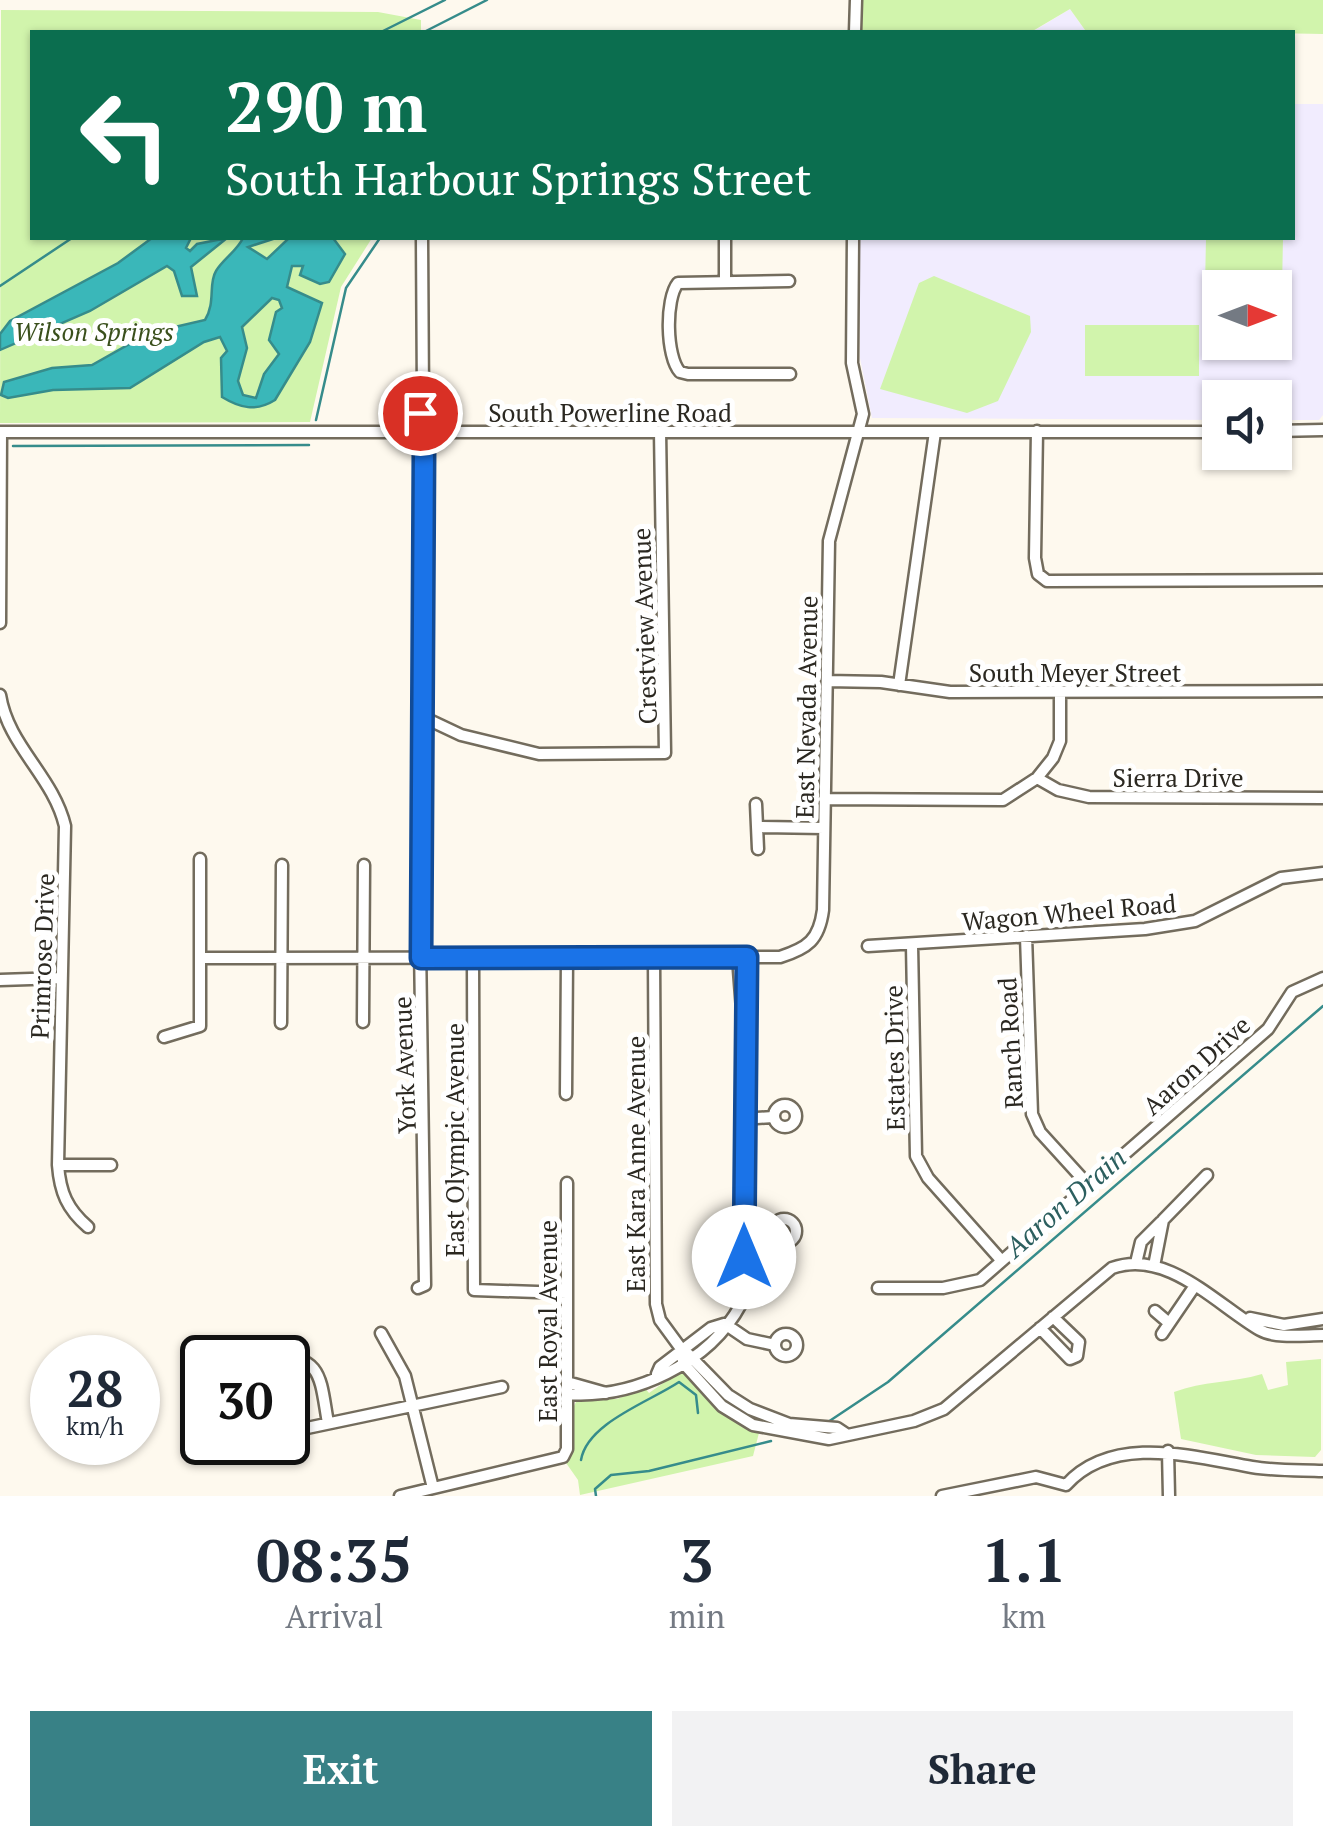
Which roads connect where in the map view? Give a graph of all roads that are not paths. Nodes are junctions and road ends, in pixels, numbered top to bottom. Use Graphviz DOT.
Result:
graph roads {
  1 [pos="856,0"];
  2 [pos="855,30"];
  3 [pos="422,240"];
  4 [pos="725,240"];
  5 [pos="852,240"];
  6 [pos="725,280"];
  7 [pos="789,280"];
  8 [pos="790,374"];
  9 [pos="1323,430"];
  10 [pos="660,431"];
  11 [pos="1036,431"];
  12 [pos="1292,431"];
  13 [pos="0,432"];
  14 [pos="420,432"];
  15 [pos="862,432"];
  16 [pos="935,432"];
  17 [pos="1202,432"];
  18 [pos="1323,580"];
  19 [pos="0,623"];
  20 [pos="827,681"];
  21 [pos="899,684"];
  22 [pos="1323,691"];
  23 [pos="1060,692"];
  24 [pos="0,694"];
  25 [pos="425,718"];
  26 [pos="1036,778"];
  27 [pos="1323,798"];
  28 [pos="824,799"];
  29 [pos="756,804"];
  30 [pos="757,827"];
  31 [pos="824,828"];
  32 [pos="758,849"];
  33 [pos="200,858"];
  34 [pos="282,865"];
  35 [pos="364,865"];
  36 [pos="1323,872"];
  37 [pos="1026,936"];
  38 [pos="912,945"];
  39 [pos="868,946"];
  40 [pos="742,957"];
  41 [pos="200,958"];
  42 [pos="282,958"];
  43 [pos="363,958"];
  44 [pos="421,958"];
  45 [pos="473,958"];
  46 [pos="567,958"];
  47 [pos="654,958"];
  48 [pos="60,978"];
  49 [pos="1323,978"];
  50 [pos="0,980"];
  51 [pos="362,1022"];
  52 [pos="281,1024"];
  53 [pos="164,1037"];
  54 [pos="566,1094"];
  55 [pos="773,1116"];
  56 [pos="743,1118"];
  57 [pos="58,1165"];
  58 [pos="111,1165"];
  59 [pos="1206,1175"];
  60 [pos="566,1184"];
  61 [pos="1090,1187"];
  62 [pos="1163,1220"];
  63 [pos="88,1226"];
  64 [pos="744,1230"];
  65 [pos="772,1230"];
  66 [pos="1001,1260"];
  67 [pos="1136,1262"];
  68 [pos="1154,1266"];
  69 [pos="1194,1287"];
  70 [pos="418,1288"];
  71 [pos="884,1289"];
  72 [pos="566,1293"];
  73 [pos="1155,1312"];
  74 [pos="1242,1316"];
  75 [pos="1053,1317"];
  76 [pos="1323,1319"];
  77 [pos="1169,1323"];
  78 [pos="725,1324"];
  79 [pos="1040,1328"];
  80 [pos="381,1333"];
  81 [pos="1162,1334"];
  82 [pos="1323,1335"];
  83 [pos="775,1345"];
  84 [pos="682,1350"];
  85 [pos="688,1360"];
  86 [pos="310,1364"];
  87 [pos="657,1374"];
  88 [pos="502,1387"];
  89 [pos="567,1388"];
  90 [pos="412,1405"];
  91 [pos="328,1423"];
  92 [pos="310,1427"];
  93 [pos="1168,1452"];
  94 [pos="1323,1470"];
  95 [pos="432,1488"];
  96 [pos="1069,1490"];
  97 [pos="981,1492"];
  98 [pos="400,1496"];
  99 [pos="942,1496"];
  100 [pos="1169,1496"];
  1 -- 2 [label="street"];
  3 -- 14 [label="street, York Avenue"];
  4 -- 6 [label="street"];
  5 -- 15 [label="street"];
  6 -- 7 [label="street"];
  6 -- 8 [label="street"];
  9 -- 12 [label="street"];
  10 -- 14 [label="street, South Powerline Road"];
  10 -- 15 [label="street, South Powerline Road"];
  10 -- 25 [label="street, Crestview Avenue"];
  11 -- 16 [label="street, South Powerline Road"];
  11 -- 17 [label="street, South Powerline Road"];
  11 -- 18 [label="street"];
  13 -- 14 [label="street, South Powerline Road"];
  13 -- 19 [label="street"];
  14 -- 25 [label="street, York Avenue"];
  15 -- 16 [label="street, South Powerline Road"];
  15 -- 20 [label="street, East Nevada Avenue"];
  16 -- 21 [label="street"];
  20 -- 21 [label="street, South Meyer Street"];
  20 -- 28 [label="street, East Nevada Avenue"];
  21 -- 23 [label="street, South Meyer Street"];
  22 -- 23 [label="street, South Meyer Street"];
  23 -- 26 [label="street"];
  24 -- 48 [label="street, Primrose Drive"];
  25 -- 44 [label="street, York Avenue"];
  26 -- 27 [label="street, Sierra Drive"];
  26 -- 28 [label="street"];
  28 -- 31 [label="street, East Nevada Avenue"];
  29 -- 30 [label="street"];
  30 -- 31 [label="street"];
  30 -- 32 [label="street"];
  31 -- 40 [label="street, East Nevada Avenue"];
  33 -- 41 [label="street"];
  34 -- 42 [label="street"];
  35 -- 43 [label="street"];
  36 -- 37 [label="street, Wagon Wheel Road"];
  37 -- 38 [label="street, Wagon Wheel Road"];
  37 -- 61 [label="street, Ranch Road"];
  38 -- 39 [label="street, Wagon Wheel Road"];
  38 -- 66 [label="street, Estates Drive"];
  40 -- 47 [label="street"];
  40 -- 56 [label="street"];
  41 -- 42 [label="street"];
  41 -- 53 [label="street"];
  42 -- 43 [label="street"];
  42 -- 52 [label="street"];
  43 -- 44 [label="street"];
  43 -- 51 [label="street"];
  44 -- 45 [label="street"];
  44 -- 70 [label="street, York Avenue"];
  45 -- 46 [label="street"];
  45 -- 72 [label="street, East Olympic Avenue"];
  46 -- 47 [label="street"];
  46 -- 54 [label="street"];
  47 -- 84 [label="street, East Kara Anne Avenue"];
  48 -- 50 [label="street"];
  48 -- 57 [label="street, Primrose Drive"];
  49 -- 61 [label="street, Aaron Drive"];
  55 -- 56 [label="street"];
  56 -- 64 [label="street"];
  57 -- 58 [label="street"];
  57 -- 63 [label="street, Primrose Drive"];
  59 -- 62 [label="street"];
  60 -- 72 [label="street, East Royal Avenue"];
  61 -- 66 [label="street, Aaron Drive"];
  62 -- 67 [label="street"];
  62 -- 68 [label="street"];
  64 -- 65 [label="street"];
  64 -- 78 [label="street"];
  66 -- 71 [label="street, Aaron Drive"];
  67 -- 68 [label="street"];
  67 -- 75 [label="street"];
  68 -- 69 [label="street"];
  69 -- 74 [label="street"];
  69 -- 77 [label="street"];
  72 -- 89 [label="street, East Royal Avenue"];
  73 -- 77 [label="street"];
  74 -- 76 [label="street"];
  74 -- 82 [label="street"];
  75 -- 79 [label="street"];
  75 -- 79 [label="street"];
  77 -- 81 [label="street"];
  78 -- 83 [label="street"];
  78 -- 84 [label="street"];
  78 -- 85 [label="street"];
  79 -- 85 [label="street"];
  80 -- 90 [label="street"];
  84 -- 85 [label="street, East Kara Anne Avenue"];
  84 -- 87 [label="street"];
  85 -- 87 [label="street"];
  86 -- 91 [label="street"];
  87 -- 89 [label="street"];
  88 -- 90 [label="street"];
  89 -- 95 [label="street, East Royal Avenue"];
  90 -- 91 [label="street"];
  90 -- 95 [label="street"];
  91 -- 92 [label="street"];
  93 -- 94 [label="street"];
  93 -- 96 [label="street"];
  93 -- 100 [label="street"];
  95 -- 98 [label="street"];
  96 -- 97 [label="street"];
  97 -- 99 [label="street"];
}
